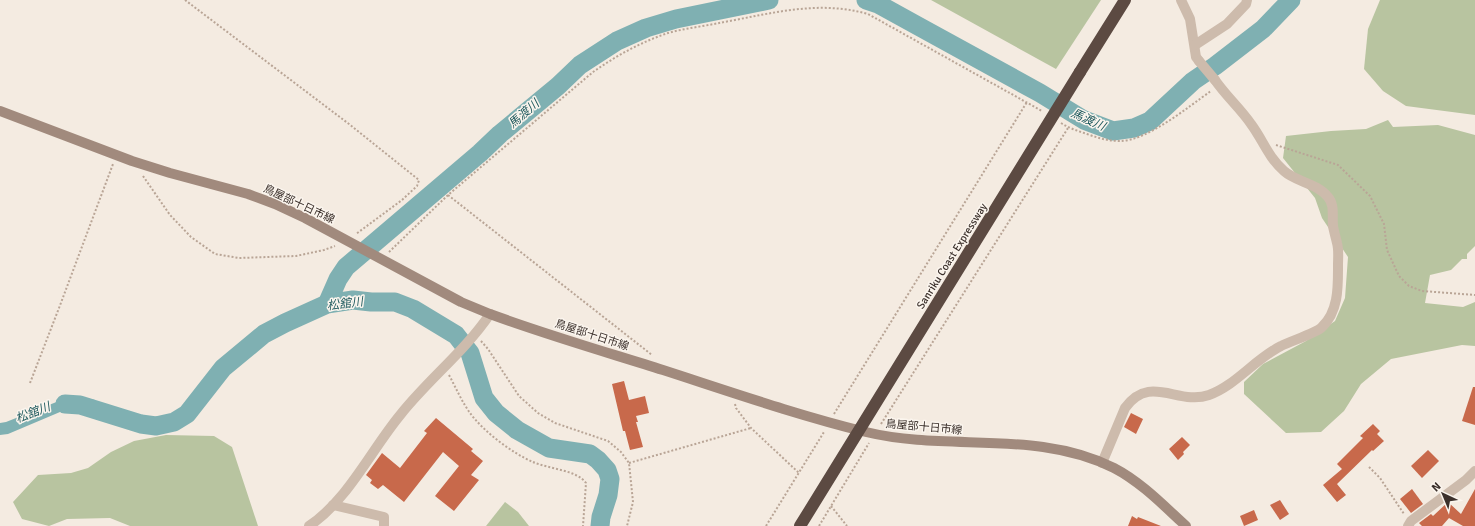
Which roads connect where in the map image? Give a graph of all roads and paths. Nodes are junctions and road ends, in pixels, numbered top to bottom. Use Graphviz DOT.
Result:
graph roads {
  1 [pos="185,0"];
  2 [pos="1125,0"];
  3 [pos="1181,0"];
  4 [pos="1247,0"];
  5 [pos="1195,45"];
  6 [pos="1217,83"];
  7 [pos="1027,102"];
  8 [pos="0,111"];
  9 [pos="1045,113"];
  10 [pos="1056,120"];
  11 [pos="1068,128"];
  12 [pos="1262,140"];
  13 [pos="116,155"];
  14 [pos="132,161"];
  15 [pos="448,195"];
  16 [pos="349,242"];
  17 [pos="379,258"];
  18 [pos="1475,295"];
  19 [pos="490,314"];
  20 [pos="474,336"];
  21 [pos="652,355"];
  22 [pos="447,364"];
  23 [pos="30,383"];
  24 [pos="734,394"];
  25 [pos="829,423"];
  26 [pos="751,428"];
  27 [pos="874,434"];
  28 [pos="629,463"];
  29 [pos="1102,463"];
  30 [pos="1369,467"];
  31 [pos="1475,471"];
  32 [pos="799,473"];
  33 [pos="333,505"];
  34 [pos="831,506"];
  35 [pos="1409,524"];
  36 [pos="309,526"];
  37 [pos="384,526"];
  38 [pos="583,526"];
  39 [pos="627,526"];
  40 [pos="766,526"];
  41 [pos="800,526"];
  42 [pos="819,526"];
  43 [pos="847,526"];
  44 [pos="1186,526"];
  1 -- 16 [label="path"];
  2 -- 41 [label="highway, Sanriku Coast Expressway, bridge"];
  3 -- 5 [label="street"];
  4 -- 5 [label="street"];
  5 -- 6 [label="street"];
  6 -- 11 [label="path"];
  6 -- 12 [label="street"];
  7 -- 9 [label="path"];
  7 -- 15 [label="path"];
  7 -- 25 [label="path"];
  8 -- 13 [label="main road, 鳥屋部十日市線"];
  10 -- 11 [label="path"];
  11 -- 27 [label="path"];
  12 -- 18 [label="path"];
  12 -- 29 [label="street"];
  13 -- 14 [label="main road, 鳥屋部十日市線"];
  13 -- 23 [label="path"];
  14 -- 16 [label="main road, 鳥屋部十日市線"];
  14 -- 16 [label="path"];
  15 -- 17 [label="path"];
  15 -- 21 [label="path"];
  16 -- 17 [label="main road, 鳥屋部十日市線"];
  17 -- 19 [label="main road, 鳥屋部十日市線"];
  19 -- 20 [label="street"];
  19 -- 24 [label="main road, 鳥屋部十日市線"];
  20 -- 22 [label="street"];
  20 -- 28 [label="path"];
  22 -- 33 [label="street"];
  22 -- 38 [label="path"];
  24 -- 25 [label="main road, 鳥屋部十日市線"];
  24 -- 26 [label="path"];
  25 -- 27 [label="main road, 鳥屋部十日市線"];
  25 -- 32 [label="path"];
  26 -- 28 [label="path"];
  26 -- 32 [label="path"];
  27 -- 29 [label="main road, 鳥屋部十日市線"];
  27 -- 34 [label="path"];
  28 -- 39 [label="path"];
  29 -- 44 [label="main road, 鳥屋部十日市線"];
  30 -- 35 [label="path"];
  31 -- 35 [label="street"];
  32 -- 40 [label="path"];
  33 -- 36 [label="street"];
  33 -- 37 [label="street"];
  34 -- 42 [label="path"];
  34 -- 43 [label="path"];
}
